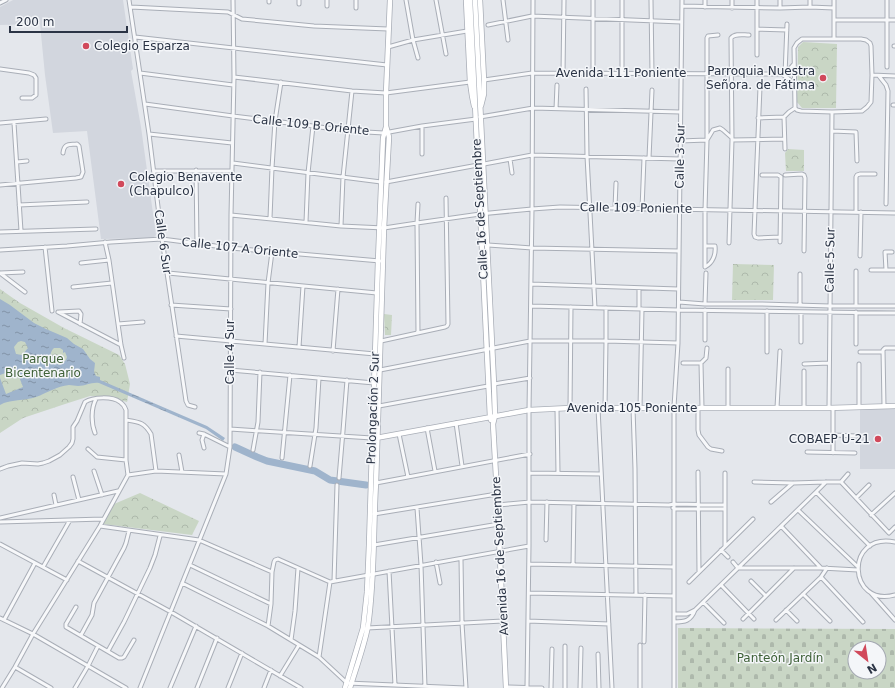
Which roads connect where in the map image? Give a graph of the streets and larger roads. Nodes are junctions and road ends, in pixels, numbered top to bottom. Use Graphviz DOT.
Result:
graph roads {
  1 [pos="6,0"];
  2 [pos="129,0"];
  3 [pos="233,0"];
  4 [pos="327,0"];
  5 [pos="356,0"];
  6 [pos="390,0"];
  7 [pos="406,0"];
  8 [pos="436,0"];
  9 [pos="466,0"];
  10 [pos="470,0"];
  11 [pos="475,0"];
  12 [pos="480,0"];
  13 [pos="503,0"];
  14 [pos="533,0"];
  15 [pos="564,0"];
  16 [pos="593,0"];
  17 [pos="622,0"];
  18 [pos="651,0"];
  19 [pos="682,0"];
  20 [pos="705,0"];
  21 [pos="732,0"];
  22 [pos="757,0"];
  23 [pos="780,0"];
  24 [pos="810,0"];
  25 [pos="834,0"];
  26 [pos="887,0"];
  27 [pos="0,3"];
  28 [pos="327,6"];
  29 [pos="682,6"];
  30 [pos="130,7"];
  31 [pos="705,7"];
  32 [pos="810,7"];
  33 [pos="356,8"];
  34 [pos="732,8"];
  35 [pos="757,8"];
  36 [pos="780,8"];
  37 [pos="834,8"];
  38 [pos="233,14"];
  39 [pos="532,16"];
  40 [pos="563,18"];
  41 [pos="593,19"];
  42 [pos="622,20"];
  43 [pos="834,20"];
  44 [pos="886,20"];
  45 [pos="895,20"];
  46 [pos="506,21"];
  47 [pos="652,21"];
  48 [pos="681,22"];
  49 [pos="787,24"];
  50 [pos="488,25"];
  51 [pos="388,29"];
  52 [pos="757,29"];
  53 [pos="787,30"];
  54 [pos="467,32"];
  55 [pos="443,35"];
  56 [pos="718,35"];
  57 [pos="749,35"];
  58 [pos="135,37"];
  59 [pos="834,39"];
  60 [pos="413,40"];
  61 [pos="508,40"];
  62 [pos="388,47"];
  63 [pos="233,48"];
  64 [pos="446,54"];
  65 [pos="757,55"];
  66 [pos="418,58"];
  67 [pos="794,64"];
  68 [pos="387,65"];
  69 [pos="887,67"];
  70 [pos="0,69"];
  71 [pos="140,73"];
  72 [pos="532,73"];
  73 [pos="563,73"];
  74 [pos="592,73"];
  75 [pos="622,73"];
  76 [pos="652,74"];
  77 [pos="681,74"];
  78 [pos="707,74"];
  79 [pos="731,74"];
  80 [pos="784,74"];
  81 [pos="872,75"];
  82 [pos="879,76"];
  83 [pos="895,76"];
  84 [pos="234,77"];
  85 [pos="484,80"];
  86 [pos="281,82"];
  87 [pos="470,82"];
  88 [pos="233,85"];
  89 [pos="557,85"];
  90 [pos="760,87"];
  91 [pos="795,87"];
  92 [pos="586,89"];
  93 [pos="652,90"];
  94 [pos="352,91"];
  95 [pos="386,93"];
  96 [pos="477,95"];
  97 [pos="22,98"];
  98 [pos="145,104"];
  99 [pos="532,108"];
  100 [pos="795,108"];
  101 [pos="556,109"];
  102 [pos="586,110"];
  103 [pos="478,111"];
  104 [pos="650,112"];
  105 [pos="680,112"];
  106 [pos="832,112"];
  107 [pos="233,116"];
  108 [pos="784,117"];
  109 [pos="478,118"];
  110 [pos="758,118"];
  111 [pos="46,119"];
  112 [pos="275,121"];
  113 [pos="0,123"];
  114 [pos="14,123"];
  115 [pos="313,126"];
  116 [pos="422,126"];
  117 [pos="348,131"];
  118 [pos="832,131"];
  119 [pos="386,133"];
  120 [pos="149,134"];
  121 [pos="732,139"];
  122 [pos="757,139"];
  123 [pos="784,139"];
  124 [pos="707,140"];
  125 [pos="680,141"];
  126 [pos="232,143"];
  127 [pos="784,149"];
  128 [pos="63,152"];
  129 [pos="422,154"];
  130 [pos="532,154"];
  131 [pos="587,156"];
  132 [pos="644,158"];
  133 [pos="649,158"];
  134 [pos="510,159"];
  135 [pos="680,159"];
  136 [pos="27,161"];
  137 [pos="857,161"];
  138 [pos="16,162"];
  139 [pos="233,163"];
  140 [pos="484,164"];
  141 [pos="478,165"];
  142 [pos="272,168"];
  143 [pos="196,170"];
  144 [pos="154,171"];
  145 [pos="232,171"];
  146 [pos="308,173"];
  147 [pos="512,173"];
  148 [pos="875,174"];
  149 [pos="762,175"];
  150 [pos="785,175"];
  151 [pos="343,177"];
  152 [pos="384,182"];
  153 [pos="616,183"];
  154 [pos="18,184"];
  155 [pos="0,185"];
  156 [pos="446,198"];
  157 [pos="87,202"];
  158 [pos="418,204"];
  159 [pos="886,204"];
  160 [pos="19,205"];
  161 [pos="590,208"];
  162 [pos="615,208"];
  163 [pos="532,209"];
  164 [pos="642,209"];
  165 [pos="679,209"];
  166 [pos="705,210"];
  167 [pos="730,210"];
  168 [pos="754,210"];
  169 [pos="780,211"];
  170 [pos="804,211"];
  171 [pos="831,212"];
  172 [pos="856,212"];
  173 [pos="861,212"];
  174 [pos="486,213"];
  175 [pos="895,213"];
  176 [pos="480,214"];
  177 [pos="231,215"];
  178 [pos="270,218"];
  179 [pos="446,218"];
  180 [pos="306,222"];
  181 [pos="417,223"];
  182 [pos="342,226"];
  183 [pos="382,228"];
  184 [pos="96,229"];
  185 [pos="21,231"];
  186 [pos="0,232"];
  187 [pos="780,237"];
  188 [pos="162,239"];
  189 [pos="105,242"];
  190 [pos="780,242"];
  191 [pos="729,243"];
  192 [pos="197,244"];
  193 [pos="488,245"];
  194 [pos="44,246"];
  195 [pos="705,246"];
  196 [pos="231,248"];
  197 [pos="532,248"];
  198 [pos="591,249"];
  199 [pos="0,250"];
  200 [pos="679,251"];
  201 [pos="804,251"];
  202 [pos="272,252"];
  203 [pos="892,252"];
  204 [pos="860,256"];
  205 [pos="109,260"];
  206 [pos="378,261"];
  207 [pos="383,262"];
  208 [pos="82,263"];
  209 [pos="871,270"];
  210 [pos="886,270"];
  211 [pos="895,270"];
  212 [pos="856,271"];
  213 [pos="23,272"];
  214 [pos="0,273"];
  215 [pos="706,273"];
  216 [pos="168,274"];
  217 [pos="800,274"];
  218 [pos="231,279"];
  219 [pos="112,283"];
  220 [pos="268,283"];
  221 [pos="531,284"];
  222 [pos="303,286"];
  223 [pos="593,286"];
  224 [pos="73,287"];
  225 [pos="639,288"];
  226 [pos="338,289"];
  227 [pos="678,289"];
  228 [pos="25,292"];
  229 [pos="377,293"];
  230 [pos="679,302"];
  231 [pos="706,304"];
  232 [pos="720,304"];
  233 [pos="171,305"];
  234 [pos="788,305"];
  235 [pos="800,305"];
  236 [pos="531,306"];
  237 [pos="830,306"];
  238 [pos="856,306"];
  239 [pos="869,306"];
  240 [pos="895,306"];
  241 [pos="571,307"];
  242 [pos="595,308"];
  243 [pos="606,308"];
  244 [pos="640,309"];
  245 [pos="230,310"];
  246 [pos="678,310"];
  247 [pos="705,310"];
  248 [pos="52,311"];
  249 [pos="720,311"];
  250 [pos="767,311"];
  251 [pos="788,311"];
  252 [pos="801,312"];
  253 [pos="830,312"];
  254 [pos="856,312"];
  255 [pos="869,312"];
  256 [pos="895,313"];
  257 [pos="143,322"];
  258 [pos="80,324"];
  259 [pos="118,324"];
  260 [pos="418,333"];
  261 [pos="176,336"];
  262 [pos="705,340"];
  263 [pos="230,341"];
  264 [pos="381,341"];
  265 [pos="530,341"];
  266 [pos="570,341"];
  267 [pos="606,341"];
  268 [pos="641,342"];
  269 [pos="801,342"];
  270 [pos="678,343"];
  271 [pos="121,344"];
  272 [pos="265,344"];
  273 [pos="856,344"];
  274 [pos="299,347"];
  275 [pos="707,348"];
  276 [pos="895,348"];
  277 [pos="490,349"];
  278 [pos="333,350"];
  279 [pos="884,350"];
  280 [pos="780,351"];
  281 [pos="767,352"];
  282 [pos="860,352"];
  283 [pos="375,354"];
  284 [pos="124,358"];
  285 [pos="683,363"];
  286 [pos="701,363"];
  287 [pos="829,363"];
  288 [pos="804,364"];
  289 [pos="859,364"];
  290 [pos="728,369"];
  291 [pos="230,370"];
  292 [pos="380,370"];
  293 [pos="804,371"];
  294 [pos="260,372"];
  295 [pos="290,375"];
  296 [pos="319,378"];
  297 [pos="530,378"];
  298 [pos="346,380"];
  299 [pos="374,383"];
  300 [pos="494,384"];
  301 [pos="488,386"];
  302 [pos="96,399"];
  303 [pos="379,406"];
  304 [pos="884,406"];
  305 [pos="895,406"];
  306 [pos="195,407"];
  307 [pos="674,407"];
  308 [pos="859,407"];
  309 [pos="557,408"];
  310 [pos="570,408"];
  311 [pos="598,408"];
  312 [pos="605,408"];
  313 [pos="633,408"];
  314 [pos="640,408"];
  315 [pos="700,408"];
  316 [pos="728,408"];
  317 [pos="777,408"];
  318 [pos="804,408"];
  319 [pos="831,408"];
  320 [pos="529,410"];
  321 [pos="492,417"];
  322 [pos="126,420"];
  323 [pos="456,423"];
  324 [pos="427,428"];
  325 [pos="230,429"];
  326 [pos="256,431"];
  327 [pos="284,432"];
  328 [pos="95,433"];
  329 [pos="199,433"];
  330 [pos="204,434"];
  331 [pos="399,434"];
  332 [pos="314,435"];
  333 [pos="343,436"];
  334 [pos="857,436"];
  335 [pos="833,437"];
  336 [pos="375,438"];
  337 [pos="807,438"];
  338 [pos="230,447"];
  339 [pos="204,448"];
  340 [pos="88,449"];
  341 [pos="253,450"];
  342 [pos="722,451"];
  343 [pos="807,452"];
  344 [pos="833,453"];
  345 [pos="855,453"];
  346 [pos="179,454"];
  347 [pos="530,454"];
  348 [pos="282,458"];
  349 [pos="126,460"];
  350 [pos="495,460"];
  351 [pos="310,466"];
  352 [pos="462,466"];
  353 [pos="0,469"];
  354 [pos="94,471"];
  355 [pos="156,471"];
  356 [pos="182,472"];
  357 [pos="435,472"];
  358 [pos="698,472"];
  359 [pos="530,473"];
  360 [pos="558,473"];
  361 [pos="725,473"];
  362 [pos="226,474"];
  363 [pos="601,474"];
  364 [pos="848,474"];
  365 [pos="128,475"];
  366 [pos="73,477"];
  367 [pos="408,477"];
  368 [pos="339,478"];
  369 [pos="754,482"];
  370 [pos="826,482"];
  371 [pos="841,482"];
  372 [pos="376,483"];
  373 [pos="793,483"];
  374 [pos="337,485"];
  375 [pos="869,485"];
  376 [pos="118,491"];
  377 [pos="816,492"];
  378 [pos="895,493"];
  379 [pos="498,494"];
  380 [pos="54,495"];
  381 [pos="102,495"];
  382 [pos="856,498"];
  383 [pos="79,500"];
  384 [pos="530,502"];
  385 [pos="547,502"];
  386 [pos="770,502"];
  387 [pos="574,503"];
  388 [pos="603,504"];
  389 [pos="635,504"];
  390 [pos="674,504"];
  391 [pos="56,505"];
  392 [pos="498,505"];
  393 [pos="669,505"];
  394 [pos="698,506"];
  395 [pos="725,507"];
  396 [pos="417,508"];
  397 [pos="674,509"];
  398 [pos="798,510"];
  399 [pos="374,514"];
  400 [pos="871,515"];
  401 [pos="0,518"];
  402 [pos="752,519"];
  403 [pos="70,520"];
  404 [pos="103,520"];
  405 [pos="0,522"];
  406 [pos="498,524"];
  407 [pos="100,526"];
  408 [pos="781,526"];
  409 [pos="895,527"];
  410 [pos="129,531"];
  411 [pos="890,532"];
  412 [pos="160,536"];
  413 [pos="419,538"];
  414 [pos="198,540"];
  415 [pos="546,540"];
  416 [pos="888,541"];
  417 [pos="895,542"];
  418 [pos="0,544"];
  419 [pos="374,545"];
  420 [pos="529,546"];
  421 [pos="725,546"];
  422 [pos="870,546"];
  423 [pos="721,550"];
  424 [pos="500,551"];
  425 [pos="728,557"];
  426 [pos="461,559"];
  427 [pos="78,561"];
  428 [pos="436,562"];
  429 [pos="733,562"];
  430 [pos="35,563"];
  431 [pos="529,564"];
  432 [pos="190,565"];
  433 [pos="421,565"];
  434 [pos="573,565"];
  435 [pos="606,565"];
  436 [pos="636,566"];
  437 [pos="43,567"];
  438 [pos="674,567"];
  439 [pos="298,568"];
  440 [pos="738,568"];
  441 [pos="794,568"];
  442 [pos="821,568"];
  443 [pos="827,568"];
  444 [pos="858,569"];
  445 [pos="389,571"];
  446 [pos="272,572"];
  447 [pos="699,572"];
  448 [pos="370,575"];
  449 [pos="108,577"];
  450 [pos="821,577"];
  451 [pos="67,580"];
  452 [pos="334,581"];
  453 [pos="750,581"];
  454 [pos="330,582"];
  455 [pos="689,582"];
  456 [pos="182,583"];
  457 [pos="440,583"];
  458 [pos="721,585"];
  459 [pos="870,592"];
  460 [pos="138,593"];
  461 [pos="529,593"];
  462 [pos="803,594"];
  463 [pos="607,595"];
  464 [pos="636,595"];
  465 [pos="645,595"];
  466 [pos="895,595"];
  467 [pos="674,596"];
  468 [pos="766,596"];
  469 [pos="703,602"];
  470 [pos="272,604"];
  471 [pos="76,607"];
  472 [pos="695,610"];
  473 [pos="786,610"];
  474 [pos="171,612"];
  475 [pos="749,613"];
  476 [pos="674,614"];
  477 [pos="0,618"];
  478 [pos="743,618"];
  479 [pos="754,619"];
  480 [pos="4,620"];
  481 [pos="776,620"];
  482 [pos="895,620"];
  483 [pos="503,621"];
  484 [pos="528,621"];
  485 [pos="797,621"];
  486 [pos="674,622"];
  487 [pos="830,622"];
  488 [pos="864,622"];
  489 [pos="462,623"];
  490 [pos="724,623"];
  491 [pos="609,624"];
  492 [pos="423,625"];
  493 [pos="196,626"];
  494 [pos="268,626"];
  495 [pos="391,627"];
  496 [pos="367,628"];
  497 [pos="32,634"];
  498 [pos="81,635"];
  499 [pos="217,638"];
  500 [pos="134,640"];
  501 [pos="291,640"];
  502 [pos="644,642"];
  503 [pos="299,645"];
  504 [pos="640,645"];
  505 [pos="98,646"];
  506 [pos="565,646"];
  507 [pos="581,648"];
  508 [pos="552,649"];
  509 [pos="108,651"];
  510 [pos="242,654"];
  511 [pos="598,654"];
  512 [pos="319,657"];
  513 [pos="88,666"];
  514 [pos="15,667"];
  515 [pos="271,670"];
  516 [pos="280,676"];
  517 [pos="349,685"];
  518 [pos="395,685"];
  519 [pos="374,686"];
  520 [pos="425,686"];
  521 [pos="1,687"];
  522 [pos="416,687"];
  523 [pos="527,687"];
  524 [pos="51,688"];
  525 [pos="75,688"];
  526 [pos="126,688"];
  527 [pos="140,688"];
  528 [pos="170,688"];
  529 [pos="197,688"];
  530 [pos="228,688"];
  531 [pos="264,688"];
  532 [pos="300,688"];
  533 [pos="345,688"];
  534 [pos="447,688"];
  535 [pos="466,688"];
  536 [pos="506,688"];
  537 [pos="537,688"];
  538 [pos="542,688"];
  539 [pos="551,688"];
  540 [pos="565,688"];
  541 [pos="580,688"];
  542 [pos="599,688"];
  543 [pos="612,688"];
  544 [pos="640,688"];
  545 [pos="674,688"];
  1 -- 27 [label="street"];
  2 -- 30 [label="street, Calle 6 Sur"];
  3 -- 38 [label="street, Calle 4 Sur"];
  4 -- 28 [label="street"];
  5 -- 33 [label="street"];
  6 -- 51 [label="street, Prolongación 2 Sur"];
  7 -- 60 [label="street"];
  8 -- 55 [label="street"];
  9 -- 54 [label="street"];
  10 -- 96 [label="street, Calle 16 de Septiembre"];
  11 -- 96 [label="street, Calle 16 de Septiembre"];
  12 -- 85 [label="street"];
  13 -- 46 [label="street"];
  14 -- 39 [label="street"];
  15 -- 40 [label="street"];
  16 -- 41 [label="street"];
  17 -- 42 [label="street"];
  18 -- 47 [label="street"];
  19 -- 29 [label="street, Calle 3 Sur"];
  20 -- 31 [label="street"];
  21 -- 34 [label="street"];
  22 -- 35 [label="street"];
  23 -- 36 [label="street"];
  24 -- 32 [label="street"];
  25 -- 37 [label="street"];
  26 -- 44 [label="street"];
  29 -- 31 [label="street"];
  29 -- 48 [label="street, Calle 3 Sur"];
  30 -- 38 [label="street"];
  30 -- 58 [label="street, Calle 6 Sur"];
  31 -- 34 [label="street"];
  32 -- 36 [label="street"];
  32 -- 37 [label="street"];
  34 -- 35 [label="street"];
  35 -- 36 [label="street"];
  35 -- 52 [label="street"];
  37 -- 43 [label="street"];
  38 -- 51 [label="street"];
  38 -- 63 [label="street, Calle 4 Sur"];
  39 -- 40 [label="street"];
  39 -- 46 [label="street"];
  39 -- 72 [label="street"];
  40 -- 41 [label="street"];
  40 -- 73 [label="street"];
  41 -- 42 [label="street"];
  41 -- 74 [label="street"];
  42 -- 47 [label="street"];
  42 -- 75 [label="street"];
  43 -- 44 [label="street"];
  43 -- 59 [label="street"];
  44 -- 45 [label="street"];
  44 -- 69 [label="street"];
  46 -- 50 [label="street"];
  46 -- 61 [label="street"];
  47 -- 48 [label="street"];
  47 -- 76 [label="street"];
  48 -- 77 [label="street, Calle 3 Sur"];
  49 -- 53 [label="street"];
  51 -- 62 [label="street, Prolongación 2 Sur"];
  52 -- 53 [label="street"];
  52 -- 65 [label="street"];
  53 -- 80 [label="street"];
  54 -- 55 [label="street"];
  54 -- 87 [label="street"];
  55 -- 60 [label="street"];
  55 -- 64 [label="street"];
  56 -- 78 [label="street"];
  57 -- 79 [label="street"];
  58 -- 63 [label="street"];
  58 -- 71 [label="street, Calle 6 Sur"];
  59 -- 67 [label="street"];
  59 -- 81 [label="street"];
  60 -- 62 [label="street"];
  60 -- 66 [label="street"];
  62 -- 68 [label="street, Prolongación 2 Sur"];
  63 -- 68 [label="street"];
  63 -- 84 [label="street, Calle 4 Sur"];
  67 -- 80 [label="street"];
  67 -- 91 [label="street"];
  68 -- 95 [label="street, Prolongación 2 Sur"];
  70 -- 97 [label="street"];
  71 -- 88 [label="street"];
  71 -- 98 [label="street, Calle 6 Sur"];
  72 -- 73 [label="street, Avenida 111 Poniente"];
  72 -- 85 [label="street, Avenida 111 Poniente"];
  72 -- 99 [label="street"];
  73 -- 74 [label="street, Avenida 111 Poniente"];
  74 -- 75 [label="street, Avenida 111 Poniente"];
  75 -- 76 [label="street, Avenida 111 Poniente"];
  76 -- 77 [label="street, Avenida 111 Poniente"];
  77 -- 78 [label="street, Avenida 111 Poniente"];
  77 -- 105 [label="street, Calle 3 Sur"];
  78 -- 79 [label="street, Avenida 111 Poniente"];
  78 -- 124 [label="street"];
  79 -- 80 [label="street, Avenida 111 Poniente"];
  79 -- 121 [label="street"];
  80 -- 91 [label="street"];
  81 -- 82 [label="street"];
  81 -- 106 [label="street"];
  82 -- 83 [label="street"];
  82 -- 159 [label="street"];
  84 -- 86 [label="street"];
  84 -- 88 [label="street, Calle 4 Sur"];
  85 -- 103 [label="street"];
  86 -- 94 [label="street"];
  86 -- 112 [label="street"];
  87 -- 95 [label="street"];
  87 -- 103 [label="street"];
  88 -- 107 [label="street, Calle 4 Sur"];
  89 -- 101 [label="street"];
  90 -- 110 [label="street"];
  91 -- 100 [label="street"];
  92 -- 102 [label="street"];
  93 -- 104 [label="street"];
  94 -- 95 [label="street"];
  94 -- 117 [label="street"];
  95 -- 119 [label="street, Prolongación 2 Sur"];
  96 -- 103 [label="street, Calle 16 de Septiembre"];
  98 -- 107 [label="street, Calle 109 B Oriente"];
  98 -- 120 [label="street, Calle 6 Sur"];
  99 -- 101 [label="street, Calle 109 B Oriente"];
  99 -- 109 [label="street, Calle 109 B Oriente"];
  99 -- 130 [label="street"];
  100 -- 106 [label="street"];
  100 -- 108 [label="street"];
  101 -- 102 [label="street, Calle 109 B Oriente"];
  102 -- 104 [label="street, Calle 109 B Oriente"];
  102 -- 131 [label="street"];
  103 -- 109 [label="street, Calle 16 de Septiembre"];
  104 -- 105 [label="street, Calle 109 B Oriente"];
  104 -- 133 [label="street"];
  105 -- 125 [label="street, Calle 3 Sur"];
  106 -- 118 [label="street, Calle 5 Sur"];
  107 -- 112 [label="street, Calle 109 B Oriente"];
  107 -- 126 [label="street, Calle 4 Sur"];
  108 -- 110 [label="street"];
  108 -- 123 [label="street"];
  109 -- 116 [label="street, Calle 109 B Oriente"];
  109 -- 140 [label="street, Calle 16 de Septiembre"];
  109 -- 141 [label="street, Calle 16 de Septiembre"];
  110 -- 122 [label="street"];
  111 -- 114 [label="street"];
  112 -- 115 [label="street, Calle 109 B Oriente"];
  112 -- 142 [label="street"];
  113 -- 114 [label="street"];
  114 -- 138 [label="street"];
  115 -- 117 [label="street, Calle 109 B Oriente"];
  115 -- 146 [label="street"];
  116 -- 119 [label="street, Calle 109 B Oriente"];
  116 -- 129 [label="street"];
  117 -- 119 [label="street, Calle 109 B Oriente"];
  117 -- 151 [label="street"];
  118 -- 137 [label="street"];
  118 -- 171 [label="street, Calle 5 Sur"];
  119 -- 152 [label="street, Prolongación 2 Sur"];
  120 -- 126 [label="street"];
  120 -- 144 [label="street, Calle 6 Sur"];
  121 -- 122 [label="street"];
  121 -- 124 [label="street"];
  121 -- 167 [label="street"];
  122 -- 123 [label="street"];
  122 -- 168 [label="street"];
  123 -- 127 [label="street"];
  124 -- 125 [label="street"];
  124 -- 166 [label="street"];
  125 -- 135 [label="street, Calle 3 Sur"];
  126 -- 139 [label="street, Calle 4 Sur"];
  128 -- 154 [label="street"];
  130 -- 131 [label="street"];
  130 -- 134 [label="street"];
  130 -- 163 [label="street"];
  131 -- 132 [label="street"];
  131 -- 161 [label="street"];
  132 -- 133 [label="street"];
  132 -- 164 [label="street"];
  133 -- 135 [label="street"];
  134 -- 140 [label="street"];
  134 -- 147 [label="street"];
  135 -- 165 [label="street, Calle 3 Sur"];
  136 -- 138 [label="street"];
  138 -- 154 [label="street"];
  139 -- 142 [label="street"];
  139 -- 145 [label="street, Calle 4 Sur"];
  140 -- 174 [label="street, Calle 16 de Septiembre"];
  141 -- 152 [label="street"];
  141 -- 176 [label="street, Calle 16 de Septiembre"];
  142 -- 146 [label="street"];
  142 -- 178 [label="street"];
  143 -- 144 [label="street"];
  143 -- 145 [label="street"];
  143 -- 192 [label="street"];
  144 -- 188 [label="street, Calle 6 Sur"];
  145 -- 177 [label="street, Calle 4 Sur"];
  146 -- 151 [label="street"];
  146 -- 180 [label="street"];
  148 -- 172 [label="street"];
  149 -- 169 [label="street"];
  150 -- 170 [label="street"];
  151 -- 152 [label="street"];
  151 -- 182 [label="street"];
  152 -- 183 [label="street, Prolongación 2 Sur"];
  153 -- 162 [label="street"];
  154 -- 155 [label="street"];
  154 -- 160 [label="street"];
  156 -- 179 [label="street"];
  157 -- 160 [label="street"];
  158 -- 181 [label="street"];
  160 -- 185 [label="street"];
  161 -- 162 [label="street, Calle 109 Poniente"];
  161 -- 163 [label="street, Calle 109 Poniente"];
  161 -- 198 [label="street"];
  162 -- 164 [label="street, Calle 109 Poniente"];
  163 -- 174 [label="street, Calle 109 Poniente"];
  163 -- 197 [label="street"];
  164 -- 165 [label="street, Calle 109 Poniente"];
  165 -- 166 [label="street, Calle 109 Poniente"];
  165 -- 200 [label="street, Calle 3 Sur"];
  166 -- 167 [label="street, Calle 109 Poniente"];
  166 -- 195 [label="street"];
  167 -- 168 [label="street, Calle 109 Poniente"];
  167 -- 191 [label="street"];
  168 -- 169 [label="street, Calle 109 Poniente"];
  168 -- 187 [label="street"];
  169 -- 170 [label="street, Calle 109 Poniente"];
  169 -- 187 [label="street"];
  170 -- 171 [label="street, Calle 109 Poniente"];
  170 -- 201 [label="street"];
  171 -- 172 [label="street, Calle 109 Poniente"];
  171 -- 237 [label="street, Calle 5 Sur"];
  172 -- 173 [label="street, Calle 109 Poniente"];
  173 -- 175 [label="street, Calle 109 Poniente"];
  173 -- 204 [label="street"];
  174 -- 176 [label="street, Calle 109 Poniente"];
  174 -- 193 [label="street, Calle 16 de Septiembre"];
  176 -- 179 [label="street, Calle 109 Poniente"];
  176 -- 277 [label="street, Calle 16 de Septiembre"];
  177 -- 178 [label="street, Calle 109 Poniente"];
  177 -- 196 [label="street, Calle 4 Sur"];
  178 -- 180 [label="street, Calle 109 Poniente"];
  179 -- 181 [label="street, Calle 109 Poniente"];
  179 -- 260 [label="street"];
  180 -- 182 [label="street, Calle 109 Poniente"];
  181 -- 183 [label="street, Calle 109 Poniente"];
  181 -- 260 [label="street"];
  182 -- 183 [label="street, Calle 109 Poniente"];
  183 -- 206 [label="street, Prolongación 2 Sur"];
  183 -- 207 [label="street, Prolongación 2 Sur"];
  184 -- 185 [label="street"];
  185 -- 186 [label="street"];
  187 -- 190 [label="street"];
  188 -- 189 [label="street, Calle 107 A Oriente"];
  188 -- 192 [label="street, Calle 107 A Oriente"];
  188 -- 216 [label="street, Calle 6 Sur"];
  189 -- 194 [label="street, Calle 107 A Oriente"];
  189 -- 205 [label="street"];
  192 -- 196 [label="street, Calle 107 A Oriente"];
  193 -- 197 [label="street"];
  193 -- 277 [label="street, Calle 16 de Septiembre"];
  194 -- 199 [label="street, Calle 107 A Oriente"];
  194 -- 248 [label="street"];
  195 -- 195 [label="street"];
  196 -- 202 [label="street, Calle 107 A Oriente"];
  196 -- 218 [label="street, Calle 4 Sur"];
  197 -- 198 [label="street"];
  197 -- 221 [label="street"];
  198 -- 200 [label="street"];
  198 -- 223 [label="street"];
  200 -- 227 [label="street, Calle 3 Sur"];
  202 -- 206 [label="street, Calle 107 A Oriente"];
  202 -- 220 [label="street"];
  203 -- 210 [label="street"];
  205 -- 208 [label="street"];
  205 -- 219 [label="street"];
  206 -- 207 [label="street, Calle 107 A Oriente"];
  206 -- 229 [label="street, Prolongación 2 Sur"];
  207 -- 264 [label="street, Prolongación 2 Sur"];
  209 -- 210 [label="street"];
  210 -- 211 [label="street"];
  212 -- 238 [label="street"];
  213 -- 214 [label="street"];
  214 -- 228 [label="street"];
  215 -- 231 [label="street"];
  216 -- 218 [label="street"];
  216 -- 233 [label="street, Calle 6 Sur"];
  217 -- 235 [label="street"];
  218 -- 220 [label="street"];
  218 -- 245 [label="street, Calle 4 Sur"];
  219 -- 224 [label="street"];
  219 -- 259 [label="street"];
  220 -- 222 [label="street"];
  220 -- 272 [label="street"];
  221 -- 223 [label="street"];
  221 -- 236 [label="street"];
  222 -- 226 [label="street"];
  222 -- 274 [label="street"];
  223 -- 225 [label="street"];
  223 -- 242 [label="street"];
  225 -- 227 [label="street"];
  225 -- 244 [label="street"];
  226 -- 229 [label="street"];
  226 -- 278 [label="street"];
  227 -- 230 [label="street, Calle 3 Sur"];
  229 -- 283 [label="street, Prolongación 2 Sur"];
  230 -- 231 [label="street"];
  230 -- 246 [label="street, Calle 3 Sur"];
  231 -- 232 [label="street"];
  232 -- 234 [label="street"];
  232 -- 249 [label="street"];
  233 -- 245 [label="street"];
  233 -- 261 [label="street, Calle 6 Sur"];
  234 -- 235 [label="street"];
  234 -- 251 [label="street"];
  235 -- 237 [label="street"];
  236 -- 241 [label="street"];
  236 -- 265 [label="street"];
  237 -- 238 [label="street"];
  237 -- 253 [label="street, Calle 5 Sur"];
  238 -- 239 [label="street"];
  239 -- 240 [label="street"];
  239 -- 255 [label="street"];
  241 -- 242 [label="street"];
  241 -- 266 [label="street"];
  242 -- 243 [label="street"];
  243 -- 244 [label="street"];
  243 -- 267 [label="street"];
  244 -- 246 [label="street"];
  244 -- 268 [label="street"];
  245 -- 263 [label="street, Calle 4 Sur"];
  246 -- 247 [label="street"];
  246 -- 270 [label="street, Calle 3 Sur"];
  247 -- 249 [label="street"];
  247 -- 262 [label="street"];
  249 -- 250 [label="street"];
  250 -- 251 [label="street"];
  250 -- 281 [label="street"];
  251 -- 252 [label="street"];
  252 -- 253 [label="street"];
  252 -- 269 [label="street"];
  253 -- 254 [label="street"];
  253 -- 287 [label="street, Calle 5 Sur"];
  254 -- 255 [label="street"];
  254 -- 273 [label="street"];
  255 -- 256 [label="street"];
  257 -- 259 [label="street"];
  258 -- 258 [label="street"];
  258 -- 271 [label="street"];
  259 -- 271 [label="street"];
  260 -- 264 [label="street"];
  261 -- 263 [label="street"];
  261 -- 306 [label="street, Calle 6 Sur"];
  263 -- 272 [label="street"];
  263 -- 291 [label="street, Calle 4 Sur"];
  264 -- 292 [label="street, Prolongación 2 Sur"];
  265 -- 266 [label="street"];
  265 -- 277 [label="street"];
  265 -- 297 [label="street"];
  266 -- 267 [label="street"];
  266 -- 310 [label="street"];
  267 -- 268 [label="street"];
  267 -- 312 [label="street"];
  268 -- 270 [label="street"];
  268 -- 314 [label="street"];
  270 -- 307 [label="street, Calle 3 Sur"];
  271 -- 284 [label="street"];
  272 -- 274 [label="street"];
  274 -- 278 [label="street"];
  275 -- 286 [label="street"];
  276 -- 279 [label="street"];
  277 -- 292 [label="street"];
  277 -- 300 [label="street, Calle 16 de Septiembre"];
  277 -- 301 [label="street, Calle 16 de Septiembre"];
  278 -- 283 [label="street"];
  279 -- 282 [label="street"];
  279 -- 304 [label="street"];
  280 -- 317 [label="street"];
  283 -- 299 [label="street, Prolongación 2 Sur"];
  285 -- 286 [label="street"];
  286 -- 315 [label="street"];
  287 -- 288 [label="street"];
  287 -- 319 [label="street, Calle 5 Sur"];
  289 -- 308 [label="street"];
  290 -- 316 [label="street"];
  291 -- 294 [label="street"];
  291 -- 325 [label="street, Calle 4 Sur"];
  292 -- 303 [label="street, Prolongación 2 Sur"];
  293 -- 318 [label="street"];
  294 -- 295 [label="street"];
  294 -- 326 [label="street"];
  295 -- 296 [label="street"];
  295 -- 327 [label="street"];
  296 -- 298 [label="street"];
  296 -- 332 [label="street"];
  297 -- 300 [label="street"];
  297 -- 320 [label="street"];
  298 -- 299 [label="street"];
  298 -- 333 [label="street"];
  299 -- 336 [label="street, Prolongación 2 Sur"];
  300 -- 321 [label="street, Calle 16 de Septiembre"];
  301 -- 303 [label="street"];
  301 -- 321 [label="street, Calle 16 de Septiembre"];
  302 -- 322 [label="street"];
  302 -- 328 [label="street"];
  302 -- 353 [label="street"];
  303 -- 336 [label="street, Prolongación 2 Sur"];
  304 -- 305 [label="street, Avenida 105 Poniente"];
  304 -- 308 [label="street, Avenida 105 Poniente"];
  307 -- 314 [label="street, Avenida 105 Poniente"];
  307 -- 315 [label="street, Avenida 105 Poniente"];
  307 -- 390 [label="street"];
  308 -- 319 [label="street, Avenida 105 Poniente"];
  309 -- 310 [label="street, Avenida 105 Poniente"];
  309 -- 320 [label="street, Avenida 105 Poniente"];
  309 -- 360 [label="street"];
  310 -- 311 [label="street, Avenida 105 Poniente"];
  311 -- 312 [label="street, Avenida 105 Poniente"];
  311 -- 363 [label="street"];
  312 -- 313 [label="street, Avenida 105 Poniente"];
  313 -- 314 [label="street, Avenida 105 Poniente"];
  313 -- 389 [label="street"];
  315 -- 316 [label="street, Avenida 105 Poniente"];
  315 -- 342 [label="street"];
  316 -- 317 [label="street, Avenida 105 Poniente"];
  317 -- 318 [label="street, Avenida 105 Poniente"];
  318 -- 319 [label="street, Avenida 105 Poniente"];
  319 -- 335 [label="street, Calle 5 Sur"];
  320 -- 321 [label="street, Avenida 105 Poniente"];
  320 -- 347 [label="street"];
  321 -- 323 [label="street, Avenida 105 Poniente"];
  321 -- 350 [label="street, Avenida 16 de Septiembre"];
  322 -- 349 [label="street"];
  322 -- 355 [label="street"];
  323 -- 324 [label="street, Avenida 105 Poniente"];
  323 -- 352 [label="street"];
  324 -- 331 [label="street, Avenida 105 Poniente"];
  324 -- 357 [label="street"];
  325 -- 326 [label="street"];
  325 -- 338 [label="street, Calle 4 Sur"];
  326 -- 327 [label="street"];
  326 -- 341 [label="street"];
  327 -- 332 [label="street"];
  327 -- 348 [label="street"];
  329 -- 330 [label="street"];
  330 -- 338 [label="street"];
  330 -- 339 [label="street"];
  331 -- 336 [label="street, Avenida 105 Poniente"];
  331 -- 367 [label="street"];
  332 -- 333 [label="street"];
  332 -- 351 [label="street"];
  333 -- 336 [label="street"];
  333 -- 368 [label="street"];
  334 -- 335 [label="street"];
  335 -- 337 [label="street"];
  335 -- 344 [label="street, Calle 5 Sur"];
  336 -- 372 [label="street, Prolongación 2 Sur"];
  336 -- 448 [label="street, Prolongación 2 Sur"];
  338 -- 362 [label="street, Calle 4 Sur"];
  340 -- 349 [label="street"];
  343 -- 344 [label="street"];
  344 -- 345 [label="street"];
  346 -- 356 [label="street"];
  347 -- 350 [label="street"];
  347 -- 359 [label="street"];
  349 -- 365 [label="street"];
  350 -- 352 [label="street"];
  350 -- 379 [label="street, Avenida 16 de Septiembre"];
  352 -- 357 [label="street"];
  354 -- 381 [label="street"];
  355 -- 356 [label="street"];
  355 -- 365 [label="street"];
  356 -- 362 [label="street"];
  357 -- 367 [label="street"];
  358 -- 394 [label="street"];
  359 -- 360 [label="street"];
  359 -- 384 [label="street"];
  360 -- 363 [label="street"];
  361 -- 395 [label="street"];
  362 -- 414 [label="street, Calle 4 Sur"];
  363 -- 388 [label="street"];
  364 -- 371 [label="street"];
  365 -- 376 [label="street"];
  366 -- 383 [label="street"];
  367 -- 372 [label="street"];
  369 -- 373 [label="street"];
  370 -- 371 [label="street"];
  370 -- 373 [label="street"];
  370 -- 377 [label="street"];
  371 -- 382 [label="street"];
  372 -- 399 [label="street, Prolongación 2 Sur"];
  373 -- 386 [label="street"];
  374 -- 452 [label="street"];
  375 -- 382 [label="street"];
  376 -- 381 [label="street"];
  376 -- 404 [label="street"];
  377 -- 398 [label="street"];
  377 -- 422 [label="street"];
  378 -- 400 [label="street"];
  379 -- 392 [label="street, Avenida 16 de Septiembre"];
  379 -- 396 [label="street"];
  380 -- 391 [label="street"];
  381 -- 383 [label="street"];
  382 -- 400 [label="street"];
  383 -- 391 [label="street"];
  384 -- 385 [label="street"];
  384 -- 392 [label="street"];
  384 -- 420 [label="street"];
  385 -- 387 [label="street"];
  385 -- 415 [label="street"];
  387 -- 388 [label="street"];
  387 -- 434 [label="street"];
  388 -- 389 [label="street"];
  388 -- 435 [label="street"];
  389 -- 393 [label="street"];
  389 -- 436 [label="street"];
  390 -- 393 [label="street"];
  390 -- 394 [label="street"];
  390 -- 397 [label="street"];
  391 -- 401 [label="street"];
  392 -- 406 [label="street, Avenida 16 de Septiembre"];
  393 -- 397 [label="street"];
  394 -- 395 [label="street"];
  394 -- 397 [label="street"];
  394 -- 447 [label="street"];
  395 -- 421 [label="street"];
  396 -- 399 [label="street"];
  396 -- 413 [label="street"];
  397 -- 438 [label="street"];
  398 -- 408 [label="street"];
  398 -- 444 [label="street"];
  399 -- 419 [label="street, Prolongación 2 Sur"];
  400 -- 411 [label="street"];
  402 -- 421 [label="street"];
  403 -- 404 [label="street"];
  403 -- 405 [label="street"];
  403 -- 437 [label="street"];
  404 -- 407 [label="street"];
  406 -- 413 [label="street"];
  406 -- 424 [label="street, Avenida 16 de Septiembre"];
  407 -- 410 [label="street"];
  407 -- 427 [label="street"];
  408 -- 440 [label="street"];
  408 -- 442 [label="street"];
  409 -- 411 [label="street"];
  410 -- 412 [label="street"];
  410 -- 449 [label="street"];
  411 -- 416 [label="street"];
  412 -- 414 [label="street"];
  412 -- 460 [label="street"];
  413 -- 419 [label="street"];
  413 -- 433 [label="street"];
  414 -- 432 [label="street, Calle 4 Sur"];
  414 -- 446 [label="street"];
  416 -- 417 [label="street"];
  416 -- 422 [label="street"];
  418 -- 430 [label="street"];
  419 -- 448 [label="street, Prolongación 2 Sur"];
  420 -- 424 [label="street"];
  420 -- 431 [label="street"];
  421 -- 423 [label="street"];
  422 -- 444 [label="street"];
  423 -- 425 [label="street"];
  423 -- 447 [label="street"];
  424 -- 426 [label="street"];
  424 -- 483 [label="street, Avenida 16 de Septiembre"];
  426 -- 428 [label="street"];
  426 -- 489 [label="street"];
  427 -- 449 [label="street"];
  427 -- 451 [label="street"];
  428 -- 433 [label="street"];
  428 -- 457 [label="street"];
  429 -- 440 [label="street"];
  430 -- 437 [label="street"];
  430 -- 480 [label="street"];
  431 -- 434 [label="street"];
  431 -- 461 [label="street"];
  432 -- 456 [label="street, Calle 4 Sur"];
  432 -- 470 [label="street"];
  433 -- 445 [label="street"];
  433 -- 492 [label="street"];
  434 -- 435 [label="street"];
  435 -- 436 [label="street"];
  435 -- 463 [label="street"];
  436 -- 438 [label="street"];
  436 -- 464 [label="street"];
  437 -- 451 [label="street"];
  438 -- 467 [label="street"];
  439 -- 446 [label="street"];
  439 -- 454 [label="street"];
  439 -- 501 [label="street"];
  440 -- 441 [label="street"];
  440 -- 458 [label="street"];
  441 -- 442 [label="street"];
  441 -- 468 [label="street"];
  442 -- 443 [label="street"];
  443 -- 444 [label="street"];
  443 -- 450 [label="street"];
  444 -- 459 [label="street"];
  445 -- 448 [label="street"];
  445 -- 495 [label="street"];
  446 -- 470 [label="street"];
  447 -- 455 [label="street"];
  448 -- 452 [label="street"];
  448 -- 496 [label="street, Prolongación 2 Sur"];
  448 -- 517 [label="street, Prolongación 2 Sur"];
  449 -- 460 [label="street"];
  449 -- 498 [label="street"];
  450 -- 462 [label="street"];
  450 -- 488 [label="street"];
  451 -- 497 [label="street"];
  452 -- 454 [label="street"];
  453 -- 468 [label="street"];
  454 -- 512 [label="street"];
  456 -- 474 [label="street, Calle 4 Sur"];
  456 -- 494 [label="street"];
  458 -- 469 [label="street"];
  458 -- 475 [label="street"];
  459 -- 466 [label="street"];
  459 -- 482 [label="street"];
  460 -- 474 [label="street"];
  460 -- 509 [label="street"];
  461 -- 463 [label="street"];
  461 -- 484 [label="street"];
  462 -- 473 [label="street"];
  462 -- 487 [label="street"];
  463 -- 464 [label="street"];
  463 -- 491 [label="street"];
  464 -- 465 [label="street"];
  465 -- 467 [label="street"];
  465 -- 502 [label="street"];
  467 -- 476 [label="street"];
  468 -- 475 [label="street"];
  469 -- 472 [label="street"];
  469 -- 490 [label="street"];
  470 -- 494 [label="street"];
  471 -- 498 [label="street"];
  472 -- 476 [label="street"];
  472 -- 486 [label="street"];
  473 -- 481 [label="street"];
  473 -- 485 [label="street"];
  474 -- 493 [label="street"];
  474 -- 527 [label="street, Calle 4 Sur"];
  475 -- 478 [label="street"];
  475 -- 479 [label="street"];
  476 -- 486 [label="street"];
  477 -- 480 [label="street"];
  480 -- 497 [label="street"];
  483 -- 489 [label="street"];
  483 -- 536 [label="street, Avenida 16 de Septiembre"];
  484 -- 491 [label="street"];
  484 -- 523 [label="street"];
  486 -- 545 [label="street"];
  489 -- 492 [label="street"];
  489 -- 535 [label="street"];
  491 -- 543 [label="street"];
  492 -- 495 [label="street"];
  492 -- 520 [label="street"];
  493 -- 499 [label="street"];
  493 -- 528 [label="street"];
  494 -- 501 [label="street"];
  495 -- 496 [label="street"];
  495 -- 518 [label="street"];
  496 -- 517 [label="street, Prolongación 2 Sur"];
  497 -- 513 [label="street"];
  497 -- 514 [label="street"];
  498 -- 505 [label="street"];
  499 -- 510 [label="street"];
  499 -- 529 [label="street"];
  500 -- 509 [label="street"];
  501 -- 503 [label="street"];
  503 -- 512 [label="street"];
  503 -- 516 [label="street"];
  504 -- 544 [label="street"];
  505 -- 509 [label="street"];
  505 -- 513 [label="street"];
  506 -- 540 [label="street"];
  507 -- 541 [label="street"];
  508 -- 539 [label="street"];
  510 -- 515 [label="street"];
  510 -- 530 [label="street"];
  511 -- 542 [label="street"];
  512 -- 517 [label="street"];
  513 -- 525 [label="street"];
  513 -- 526 [label="street"];
  514 -- 521 [label="street"];
  514 -- 524 [label="street"];
  515 -- 516 [label="street"];
  515 -- 531 [label="street"];
  516 -- 532 [label="street"];
  517 -- 519 [label="street"];
  517 -- 533 [label="street, Prolongación 2 Sur"];
  518 -- 519 [label="street"];
  518 -- 522 [label="street"];
  520 -- 522 [label="street"];
  520 -- 534 [label="street"];
  523 -- 536 [label="street"];
  523 -- 537 [label="street"];
  534 -- 535 [label="street"];
  537 -- 538 [label="street"];
}
